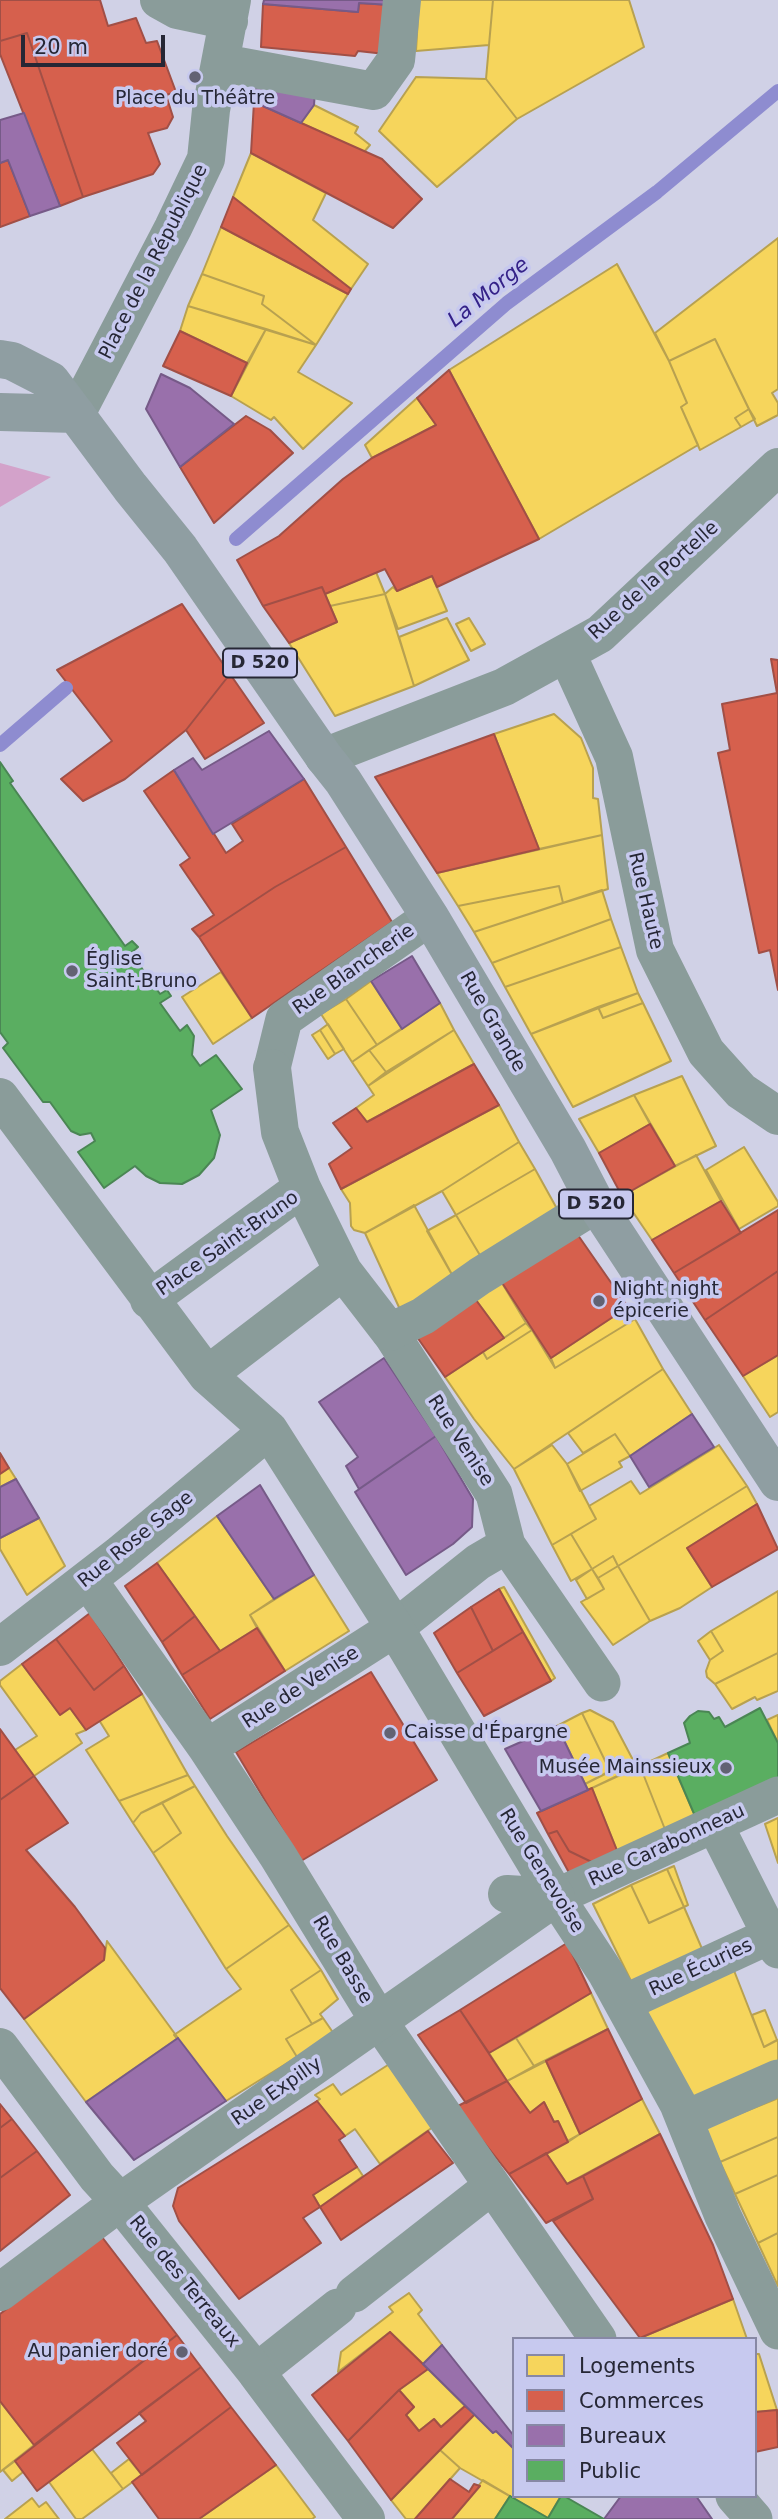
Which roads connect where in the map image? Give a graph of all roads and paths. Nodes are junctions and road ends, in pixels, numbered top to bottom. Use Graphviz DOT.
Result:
graph roads {
  1 [pos="159,0"];
  2 [pos="402,0"];
  3 [pos="231,10"];
  4 [pos="222,62"];
  5 [pos="0,359"];
  6 [pos="0,412"];
  7 [pos="76,414"];
  8 [pos="778,467"];
  9 [pos="567,654"];
  10 [pos="324,757"];
  11 [pos="430,917"];
  12 [pos="272,1068"];
  13 [pos="0,1097"];
  14 [pos="778,1116"];
  15 [pos="302,1188"];
  16 [pos="596,1204"];
  17 [pos="343,1270"];
  18 [pos="149,1300"];
  19 [pos="390,1332"];
  20 [pos="206,1375"];
  21 [pos="269,1430"];
  22 [pos="778,1482"];
  23 [pos="507,1545"];
  24 [pos="88,1580"];
  25 [pos="395,1628"];
  26 [pos="0,1647"];
  27 [pos="371,1664"];
  28 [pos="602,1683"];
  29 [pos="216,1751"];
  30 [pos="778,1795"];
  31 [pos="715,1825"];
  32 [pos="507,1894"];
  33 [pos="556,1897"];
  34 [pos="775,1939"];
  35 [pos="624,2003"];
  36 [pos="380,2007"];
  37 [pos="0,2048"];
  38 [pos="778,2078"];
  39 [pos="685,2119"];
  40 [pos="492,2186"];
  41 [pos="120,2202"];
  42 [pos="0,2292"];
  43 [pos="778,2331"];
  44 [pos="597,2337"];
  45 [pos="257,2372"];
  46 [pos="736,2498"];
  47 [pos="366,2519"];
  48 [pos="754,2519"];
  1 -- 3 [label="street"];
  2 -- 4 [label="street"];
  3 -- 4 [label="street, Place de la République"];
  4 -- 7 [label="street, Place de la République"];
  5 -- 7 [label="main road, D 520"];
  6 -- 7 [label="main road"];
  7 -- 10 [label="main road, Rue Grande / D 520"];
  8 -- 9 [label="street, Rue de la Portelle"];
  9 -- 10 [label="street, Rue de la Portelle"];
  9 -- 14 [label="street, Rue Haute"];
  10 -- 11 [label="main road, Rue Grande / D 520"];
  11 -- 12 [label="street, Rue Blancherie"];
  11 -- 16 [label="main road, Rue Grande / D 520"];
  12 -- 15 [label="street, Rue Blancherie"];
  13 -- 18 [label="street, Place Saint-Bruno"];
  15 -- 17 [label="street, Place Saint-Bruno"];
  15 -- 18 [label="street, Place Saint-Bruno"];
  16 -- 19 [label="street"];
  16 -- 22 [label="main road, Rue Grande / D 520"];
  17 -- 19 [label="street, Place Saint-Bruno"];
  17 -- 20 [label="street"];
  18 -- 20 [label="street, Place Saint-Bruno"];
  19 -- 23 [label="street, Rue Venise"];
  20 -- 21 [label="street, Place Saint-Bruno"];
  21 -- 24 [label="street, Rue Rose Sage"];
  21 -- 25 [label="street, Rue Genevoise"];
  23 -- 25 [label="street"];
  23 -- 28 [label="street"];
  24 -- 26 [label="street, Rue Rose Sage"];
  24 -- 29 [label="street, Rue Basse"];
  25 -- 27 [label="street"];
  25 -- 29 [label="street, Rue de Venise"];
  25 -- 33 [label="street, Rue Genevoise"];
  29 -- 36 [label="street, Rue Basse"];
  30 -- 31 [label="street, Rue Carabonneau"];
  31 -- 33 [label="street, Rue Carabonneau"];
  31 -- 34 [label="street"];
  32 -- 33 [label="street"];
  33 -- 35 [label="street, Rue Genevoise"];
  33 -- 36 [label="street, Rue Expilly"];
  34 -- 35 [label="street, Rue Écuries"];
  35 -- 39 [label="street, Rue Genevoise"];
  36 -- 40 [label="street, Rue Basse"];
  36 -- 41 [label="street, Rue Expilly"];
  37 -- 41 [label="street, Rue des Terreaux"];
  38 -- 39 [label="street"];
  39 -- 43 [label="street, Rue Genevoise"];
  40 -- 44 [label="street, Rue Basse"];
  40 -- 45 [label="street"];
  41 -- 42 [label="street, Rue Expilly"];
  41 -- 45 [label="street, Rue des Terreaux"];
  45 -- 47 [label="street, Rue des Terreaux"];
  46 -- 48 [label="street"];
}
